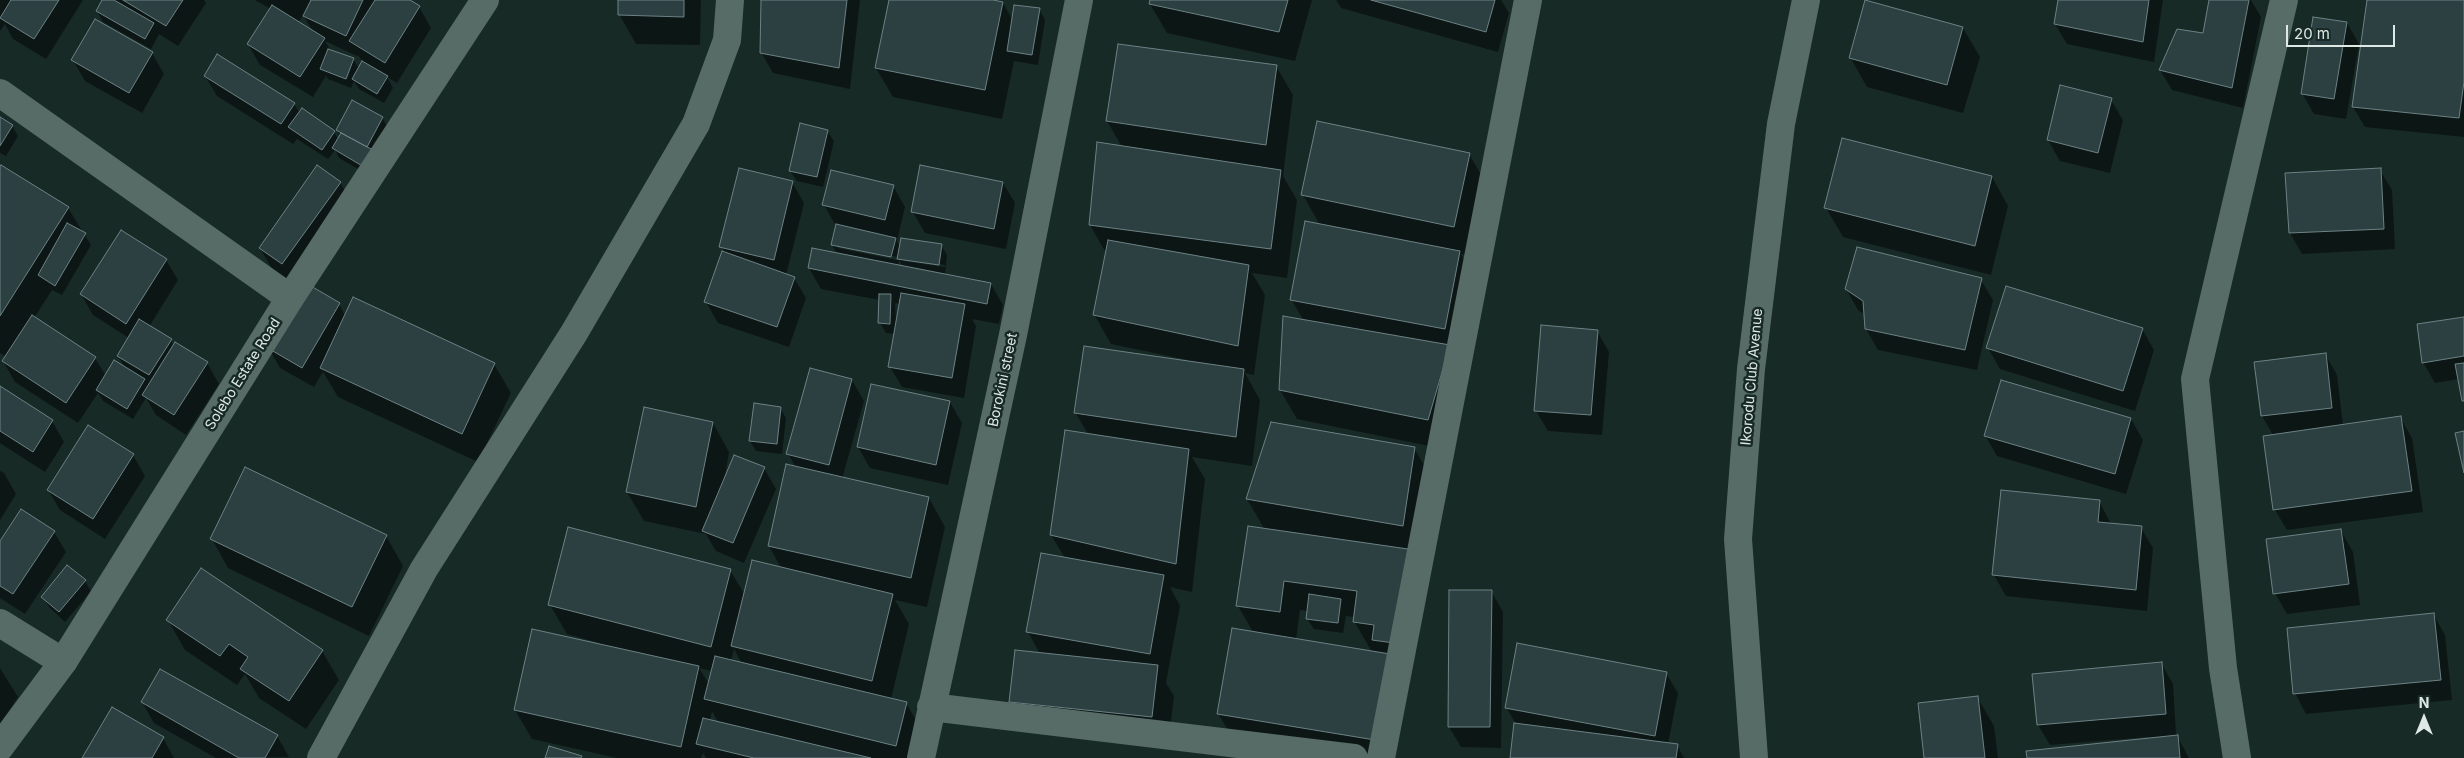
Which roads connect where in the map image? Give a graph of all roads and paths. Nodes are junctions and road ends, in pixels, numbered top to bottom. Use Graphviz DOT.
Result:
graph roads {
  1 [pos="484,0"];
  2 [pos="730,0"];
  3 [pos="1079,0"];
  4 [pos="1528,0"];
  5 [pos="1806,0"];
  6 [pos="2284,0"];
  7 [pos="0,93"];
  8 [pos="290,298"];
  9 [pos="0,624"];
  10 [pos="63,662"];
  11 [pos="931,707"];
  12 [pos="0,747"];
  13 [pos="321,758"];
  14 [pos="921,758"];
  15 [pos="1354,758"];
  16 [pos="1381,758"];
  17 [pos="1754,758"];
  18 [pos="2237,758"];
  1 -- 8 [label="street, Solebo Estate Road"];
  2 -- 13 [label="street"];
  3 -- 11 [label="street, Borokini street"];
  4 -- 16 [label="street"];
  5 -- 17 [label="street, Ikorodu Club Avenue"];
  6 -- 18 [label="street"];
  7 -- 8 [label="street"];
  8 -- 10 [label="street, Solebo Estate Road"];
  9 -- 10 [label="street"];
  10 -- 12 [label="street, Solebo Estate Road"];
  11 -- 14 [label="street, Borokini street"];
  11 -- 15 [label="street"];
}
